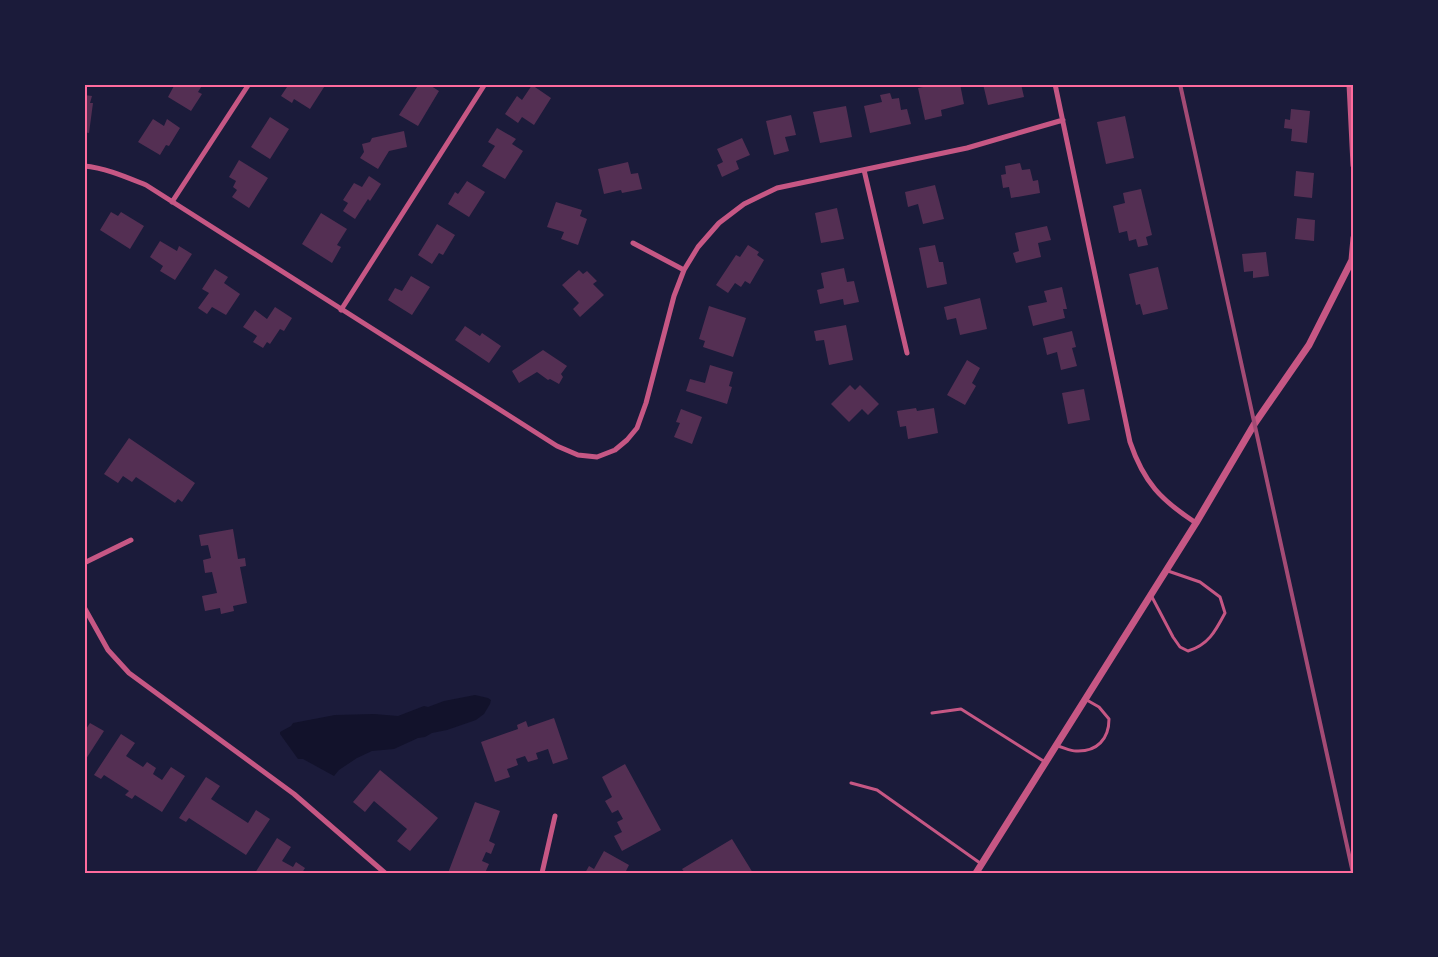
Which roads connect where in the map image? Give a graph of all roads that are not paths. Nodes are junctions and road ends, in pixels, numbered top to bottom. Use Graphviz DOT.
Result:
graph roads {
  1 [pos="249,84"];
  2 [pos="485,84"];
  3 [pos="1055,84"];
  4 [pos="1350,84"];
  5 [pos="1063,120"];
  6 [pos="1354,165"];
  7 [pos="84,166"];
  8 [pos="864,170"];
  9 [pos="172,202"];
  10 [pos="1354,238"];
  11 [pos="633,243"];
  12 [pos="684,270"];
  13 [pos="1345,272"];
  14 [pos="1354,276"];
  15 [pos="341,310"];
  16 [pos="907,353"];
  17 [pos="1196,523"];
  18 [pos="131,540"];
  19 [pos="84,564"];
  20 [pos="1166,570"];
  21 [pos="1150,595"];
  22 [pos="84,608"];
  23 [pos="1085,699"];
  24 [pos="932,713"];
  25 [pos="1056,745"];
  26 [pos="1045,762"];
  27 [pos="851,783"];
  28 [pos="555,816"];
  29 [pos="981,864"];
  30 [pos="385,873"];
  31 [pos="542,873"];
  32 [pos="976,873"];
  1 -- 9 [label="street"];
  2 -- 15 [label="street"];
  3 -- 5 [label="street"];
  4 -- 6 [label="street"];
  5 -- 8 [label="street"];
  5 -- 17 [label="street"];
  7 -- 9 [label="street"];
  8 -- 12 [label="street"];
  8 -- 16 [label="street"];
  9 -- 15 [label="street"];
  10 -- 13 [label="street"];
  11 -- 12 [label="street"];
  12 -- 15 [label="street"];
  13 -- 14 [label="lane"];
  13 -- 17 [label="street"];
  17 -- 20 [label="street"];
  18 -- 19 [label="street"];
  20 -- 21 [label="street"];
  20 -- 21 [label="lane"];
  21 -- 23 [label="street"];
  22 -- 30 [label="street"];
  23 -- 25 [label="street"];
  23 -- 25 [label="lane"];
  24 -- 26 [label="lane"];
  25 -- 26 [label="street"];
  26 -- 29 [label="street"];
  27 -- 29 [label="lane"];
  28 -- 31 [label="street"];
  29 -- 32 [label="street"];
}
